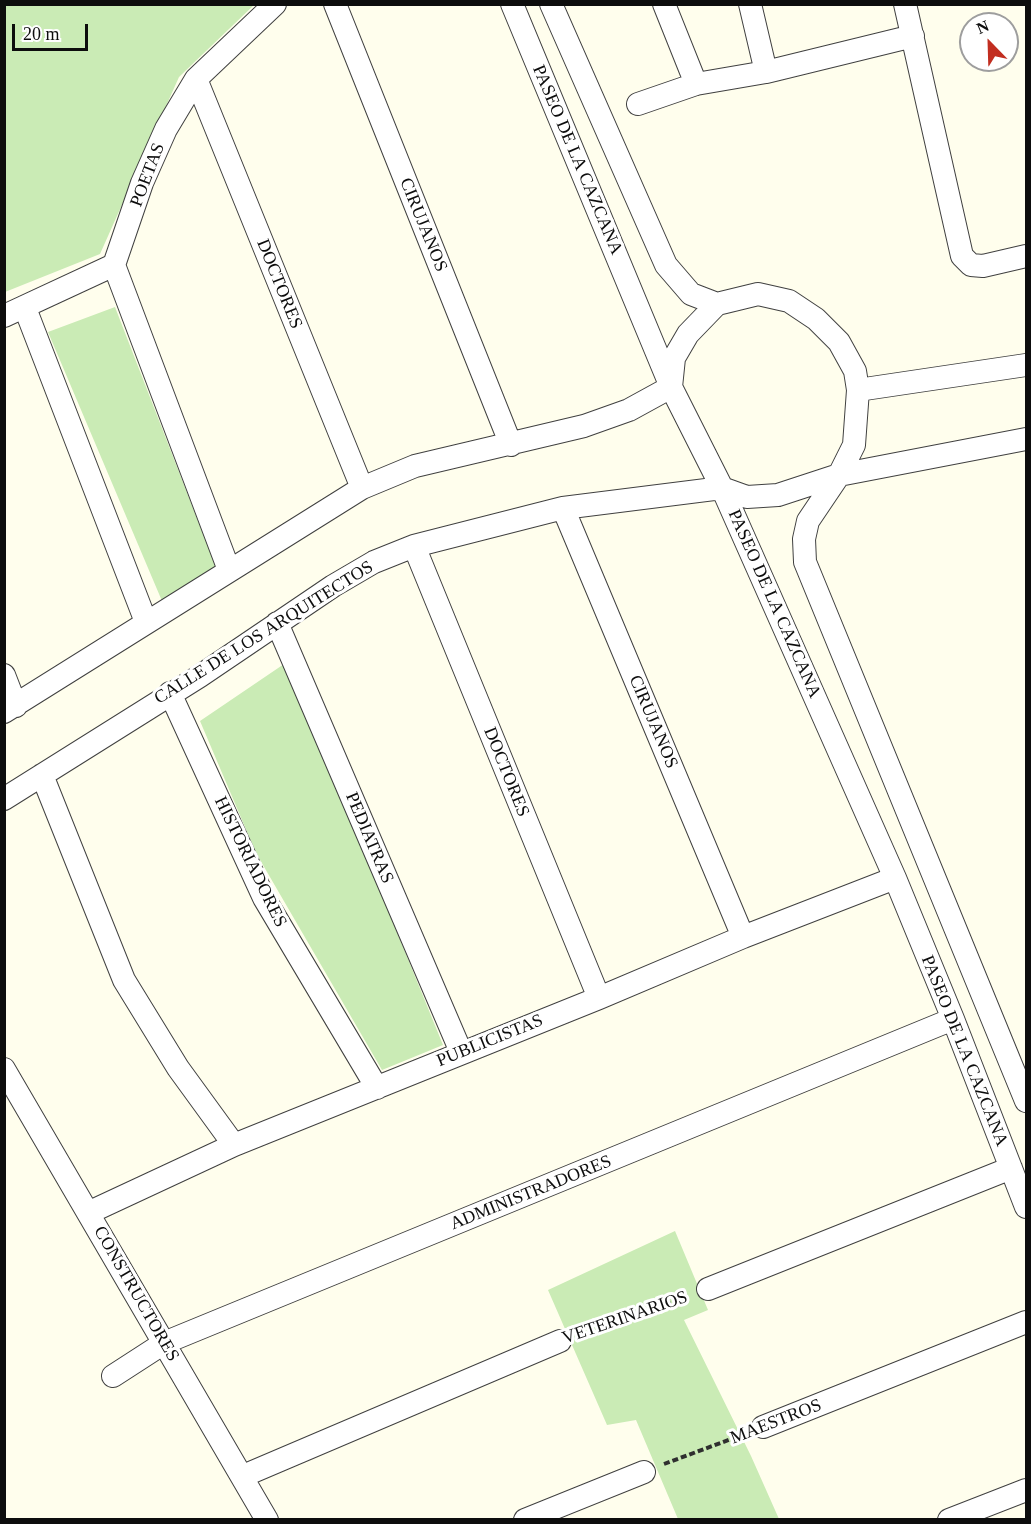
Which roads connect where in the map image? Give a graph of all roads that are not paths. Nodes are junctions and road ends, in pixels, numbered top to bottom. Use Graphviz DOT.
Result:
graph roads {
  1 [pos="275,4"];
  2 [pos="335,4"];
  3 [pos="512,4"];
  4 [pos="551,4"];
  5 [pos="664,4"];
  6 [pos="750,4"];
  7 [pos="905,4"];
  8 [pos="913,36"];
  9 [pos="766,72"];
  10 [pos="196,79"];
  11 [pos="696,84"];
  12 [pos="638,104"];
  13 [pos="1026,256"];
  14 [pos="114,265"];
  15 [pos="717,304"];
  16 [pos="15,312"];
  17 [pos="1026,365"];
  18 [pos="671,387"];
  19 [pos="858,390"];
  20 [pos="1026,439"];
  21 [pos="511,444"];
  22 [pos="839,475"];
  23 [pos="362,488"];
  24 [pos="722,488"];
  25 [pos="562,508"];
  26 [pos="414,546"];
  27 [pos="229,570"];
  28 [pos="146,622"];
  29 [pos="277,623"];
  30 [pos="4,675"];
  31 [pos="170,693"];
  32 [pos="10,709"];
  33 [pos="42,776"];
  34 [pos="4,799"];
  35 [pos="895,878"];
  36 [pos="743,937"];
  37 [pos="598,998"];
  38 [pos="954,1019"];
  39 [pos="461,1052"];
  40 [pos="4,1069"];
  41 [pos="377,1088"];
  42 [pos="1026,1101"];
  43 [pos="234,1145"];
  44 [pos="1011,1168"];
  45 [pos="1026,1207"];
  46 [pos="88,1213"];
  47 [pos="708,1289"];
  48 [pos="1026,1322"];
  49 [pos="560,1341"];
  50 [pos="164,1343"];
  51 [pos="113,1376"];
  52 [pos="763,1427"];
  53 [pos="644,1472"];
  54 [pos="243,1476"];
  55 [pos="1026,1490"];
  56 [pos="267,1520"];
  57 [pos="525,1520"];
  58 [pos="950,1520"];
  1 -- 10 [label="street, POETAS"];
  2 -- 21 [label="street, CIRUJANOS"];
  3 -- 18 [label="street, PASEO DE LA CAZCANA"];
  4 -- 15 [label="street, PASEO DE LA CAZCANA"];
  5 -- 11 [label="street"];
  6 -- 9 [label="street"];
  7 -- 8 [label="street"];
  8 -- 9 [label="street"];
  8 -- 13 [label="street"];
  9 -- 11 [label="street"];
  10 -- 14 [label="street, POETAS"];
  10 -- 23 [label="street, DOCTORES"];
  11 -- 12 [label="street"];
  14 -- 16 [label="street"];
  14 -- 27 [label="street"];
  15 -- 18 [label="street"];
  15 -- 19 [label="street"];
  16 -- 28 [label="street"];
  17 -- 19 [label="street"];
  18 -- 21 [label="street"];
  18 -- 24 [label="street, PASEO DE LA CAZCANA"];
  19 -- 22 [label="street"];
  20 -- 22 [label="street"];
  21 -- 23 [label="street"];
  22 -- 24 [label="street"];
  22 -- 42 [label="street"];
  23 -- 27 [label="street"];
  24 -- 25 [label="street, CALLE DE LOS ARQUITECTOS"];
  24 -- 35 [label="street, PASEO DE LA CAZCANA"];
  25 -- 26 [label="street, CALLE DE LOS ARQUITECTOS"];
  25 -- 36 [label="street, CIRUJANOS"];
  26 -- 29 [label="street, CALLE DE LOS ARQUITECTOS"];
  26 -- 37 [label="street, DOCTORES"];
  27 -- 28 [label="street"];
  28 -- 32 [label="street"];
  29 -- 31 [label="street, CALLE DE LOS ARQUITECTOS"];
  29 -- 39 [label="street, PEDIATRAS"];
  30 -- 32 [label="street"];
  31 -- 33 [label="street, CALLE DE LOS ARQUITECTOS"];
  31 -- 41 [label="street, HISTORIADORES"];
  33 -- 34 [label="street, CALLE DE LOS ARQUITECTOS"];
  33 -- 43 [label="street"];
  35 -- 36 [label="street, PUBLICISTAS"];
  35 -- 38 [label="street, PASEO DE LA CAZCANA"];
  36 -- 37 [label="street, PUBLICISTAS"];
  37 -- 39 [label="street, PUBLICISTAS"];
  38 -- 44 [label="street, PASEO DE LA CAZCANA"];
  38 -- 50 [label="street, ADMINISTRADORES"];
  39 -- 41 [label="street, PUBLICISTAS"];
  40 -- 46 [label="street, CONSTRUCTORES"];
  41 -- 43 [label="street, PUBLICISTAS"];
  43 -- 46 [label="street, PUBLICISTAS"];
  44 -- 45 [label="street, PASEO DE LA CAZCANA"];
  44 -- 47 [label="street, VETERINARIOS"];
  46 -- 50 [label="street, CONSTRUCTORES"];
  48 -- 52 [label="street, MAESTROS"];
  49 -- 54 [label="street, VETERINARIOS"];
  50 -- 51 [label="street, ADMINISTRADORES"];
  50 -- 54 [label="street, CONSTRUCTORES"];
  53 -- 57 [label="street"];
  54 -- 56 [label="street, CONSTRUCTORES"];
  55 -- 58 [label="street"];
}
